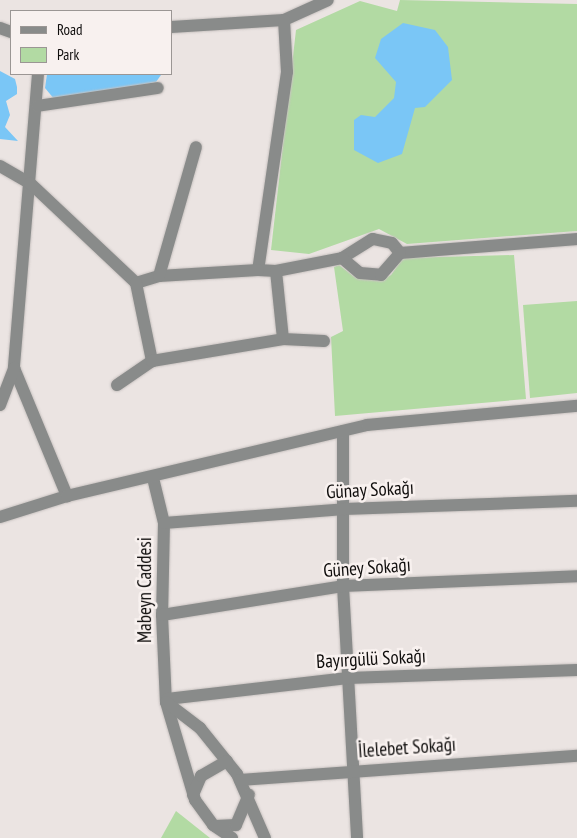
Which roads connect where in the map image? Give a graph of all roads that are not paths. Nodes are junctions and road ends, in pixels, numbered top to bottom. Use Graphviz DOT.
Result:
graph roads {
  1 [pos="328,0"];
  2 [pos="284,20"];
  3 [pos="172,27"];
  4 [pos="38,75"];
  5 [pos="158,88"];
  6 [pos="37,106"];
  7 [pos="196,148"];
  8 [pos="0,166"];
  9 [pos="30,183"];
  10 [pos="577,240"];
  11 [pos="400,253"];
  12 [pos="342,258"];
  13 [pos="258,270"];
  14 [pos="276,272"];
  15 [pos="159,276"];
  16 [pos="136,283"];
  17 [pos="284,339"];
  18 [pos="324,341"];
  19 [pos="152,361"];
  20 [pos="14,368"];
  21 [pos="117,385"];
  22 [pos="0,405"];
  23 [pos="577,406"];
  24 [pos="343,431"];
  25 [pos="153,478"];
  26 [pos="67,496"];
  27 [pos="577,501"];
  28 [pos="344,509"];
  29 [pos="0,517"];
  30 [pos="164,523"];
  31 [pos="577,576"];
  32 [pos="343,586"];
  33 [pos="162,615"];
  34 [pos="577,670"];
  35 [pos="348,678"];
  36 [pos="166,701"];
  37 [pos="577,756"];
  38 [pos="227,761"];
  39 [pos="353,770"];
  40 [pos="240,780"];
  41 [pos="249,795"];
  42 [pos="193,796"];
  43 [pos="215,826"];
  44 [pos="232,838"];
  45 [pos="265,838"];
  46 [pos="357,838"];
  1 -- 2 [label="street"];
  2 -- 3 [label="street"];
  2 -- 13 [label="street"];
  4 -- 6 [label="street"];
  5 -- 6 [label="street"];
  6 -- 9 [label="street"];
  7 -- 15 [label="street"];
  8 -- 9 [label="street"];
  9 -- 16 [label="street"];
  9 -- 20 [label="street"];
  10 -- 11 [label="street"];
  11 -- 12 [label="street"];
  11 -- 12 [label="street"];
  12 -- 14 [label="street"];
  13 -- 14 [label="street"];
  13 -- 15 [label="street"];
  14 -- 17 [label="street"];
  15 -- 16 [label="street"];
  16 -- 19 [label="street"];
  17 -- 18 [label="street"];
  17 -- 19 [label="street"];
  19 -- 21 [label="street"];
  20 -- 22 [label="street"];
  20 -- 26 [label="street"];
  23 -- 24 [label="street"];
  24 -- 25 [label="street"];
  24 -- 28 [label="street"];
  25 -- 26 [label="street"];
  25 -- 30 [label="street, Mabeyn Caddesi"];
  26 -- 29 [label="street"];
  27 -- 28 [label="street, Günay Sokağı"];
  28 -- 30 [label="street, Günay Sokağı"];
  28 -- 32 [label="street"];
  30 -- 33 [label="street, Mabeyn Caddesi"];
  31 -- 32 [label="street, Güney Sokağı"];
  32 -- 33 [label="street, Güney Sokağı"];
  32 -- 35 [label="street"];
  33 -- 36 [label="street, Mabeyn Caddesi"];
  34 -- 35 [label="street, Bayırgülü Sokağı"];
  35 -- 36 [label="street, Bayırgülü Sokağı"];
  35 -- 39 [label="street"];
  36 -- 38 [label="street"];
  36 -- 42 [label="street, Mabeyn Caddesi"];
  37 -- 39 [label="street, İlelebet Sokağı"];
  38 -- 40 [label="street"];
  38 -- 42 [label="street"];
  39 -- 40 [label="street, İlelebet Sokağı"];
  39 -- 46 [label="street"];
  40 -- 41 [label="street"];
  41 -- 43 [label="street"];
  41 -- 45 [label="street"];
  42 -- 43 [label="street, Mabeyn Caddesi"];
  43 -- 44 [label="street, Mabeyn Caddesi"];
}
